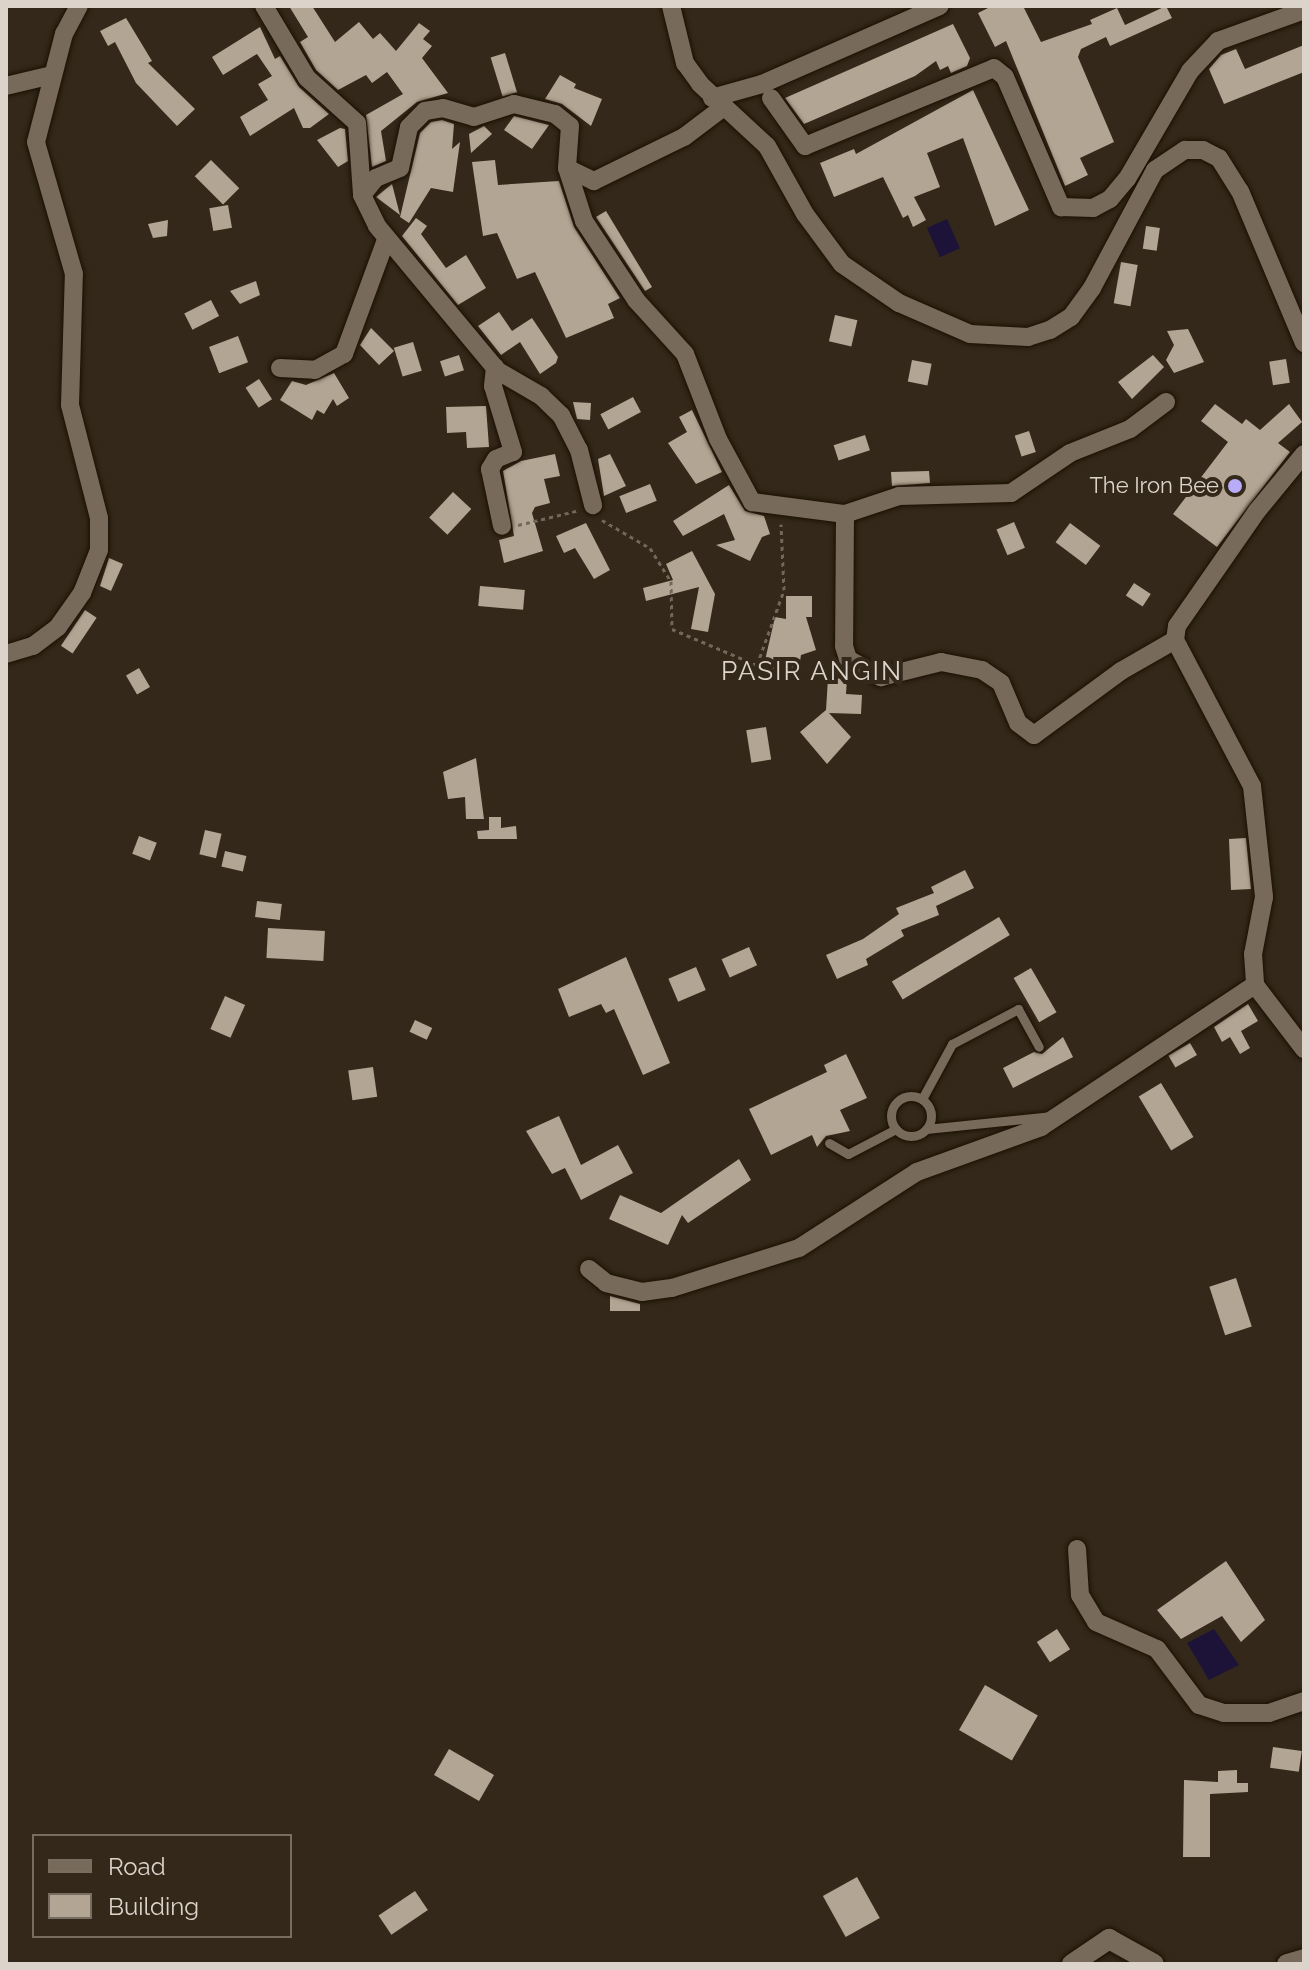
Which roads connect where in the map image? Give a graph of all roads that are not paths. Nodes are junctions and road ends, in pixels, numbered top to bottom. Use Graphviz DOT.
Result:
graph roads {
  1 [pos="79,6"];
  2 [pos="264,6"];
  3 [pos="671,6"];
  4 [pos="940,6"];
  5 [pos="1304,10"];
  6 [pos="52,75"];
  7 [pos="6,86"];
  8 [pos="771,98"];
  9 [pos="718,102"];
  10 [pos="1151,138"];
  11 [pos="1170,157"];
  12 [pos="567,168"];
  13 [pos="362,195"];
  14 [pos="386,240"];
  15 [pos="1304,343"];
  16 [pos="495,367"];
  17 [pos="280,368"];
  18 [pos="1166,402"];
  19 [pos="1304,454"];
  20 [pos="593,505"];
  21 [pos="845,514"];
  22 [pos="502,526"];
  23 [pos="1175,640"];
  24 [pos="6,654"];
  25 [pos="1255,985"];
  26 [pos="1039,1047"];
  27 [pos="1304,1049"];
  28 [pos="922,1099"];
  29 [pos="1055,1117"];
  30 [pos="896,1129"];
  31 [pos="926,1129"];
  32 [pos="829,1143"];
  33 [pos="589,1269"];
  34 [pos="1077,1549"];
  35 [pos="1304,1701"];
  36 [pos="1304,1959"];
  37 [pos="1072,1964"];
  38 [pos="1154,1964"];
  39 [pos="1287,1964"];
  1 -- 6 [label="street"];
  2 -- 13 [label="street"];
  3 -- 9 [label="street"];
  4 -- 9 [label="street"];
  5 -- 10 [label="street"];
  6 -- 7 [label="street"];
  6 -- 24 [label="street"];
  8 -- 10 [label="street"];
  9 -- 11 [label="street"];
  9 -- 12 [label="street"];
  10 -- 11 [label="street"];
  11 -- 15 [label="street"];
  12 -- 13 [label="street"];
  12 -- 21 [label="street"];
  13 -- 14 [label="street"];
  14 -- 16 [label="street"];
  14 -- 17 [label="street"];
  16 -- 20 [label="street"];
  16 -- 22 [label="street"];
  18 -- 21 [label="street"];
  19 -- 23 [label="street"];
  21 -- 23 [label="street"];
  23 -- 25 [label="street"];
  25 -- 27 [label="street"];
  25 -- 29 [label="street"];
  26 -- 28 [label="lane"];
  28 -- 30 [label="lane"];
  28 -- 31 [label="lane"];
  29 -- 31 [label="lane"];
  29 -- 33 [label="street"];
  30 -- 31 [label="lane"];
  30 -- 32 [label="lane"];
  34 -- 35 [label="street"];
  36 -- 39 [label="main road"];
  37 -- 38 [label="main road"];
}
